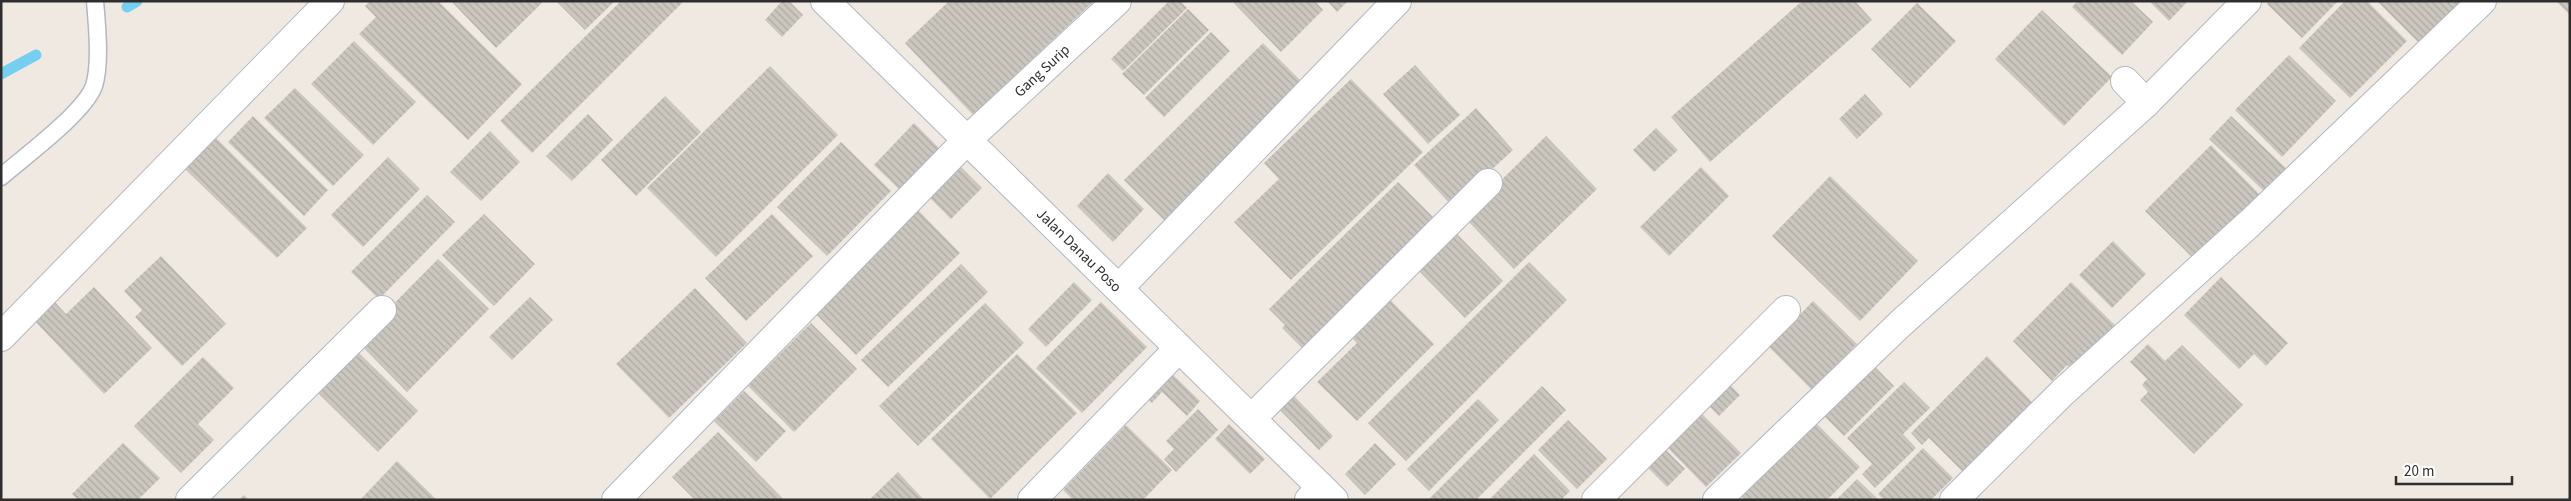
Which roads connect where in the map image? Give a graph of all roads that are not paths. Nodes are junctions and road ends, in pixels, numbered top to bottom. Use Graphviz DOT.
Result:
graph roads {
  1 [pos="95,1"];
  2 [pos="330,1"];
  3 [pos="825,1"];
  4 [pos="1117,1"];
  5 [pos="1396,1"];
  6 [pos="2247,1"];
  7 [pos="2482,1"];
  8 [pos="2125,81"];
  9 [pos="2146,103"];
  10 [pos="967,140"];
  11 [pos="1,177"];
  12 [pos="1488,183"];
  13 [pos="1119,288"];
  14 [pos="382,310"];
  15 [pos="1786,310"];
  16 [pos="1,337"];
  17 [pos="1179,348"];
  18 [pos="1252,418"];
  19 [pos="1321,495"];
  20 [pos="190,500"];
  21 [pos="616,500"];
  22 [pos="1032,500"];
  23 [pos="1596,500"];
  24 [pos="1718,500"];
  25 [pos="1954,500"];
  1 -- 11 [label="lane"];
  2 -- 16 [label="street"];
  3 -- 10 [label="street, Jalan Danau Poso"];
  4 -- 10 [label="street, Gang Surip"];
  5 -- 13 [label="street"];
  6 -- 9 [label="street"];
  7 -- 25 [label="street"];
  8 -- 9 [label="street"];
  9 -- 24 [label="street"];
  10 -- 13 [label="street, Jalan Danau Poso"];
  10 -- 21 [label="street, Gang Surip"];
  12 -- 18 [label="street"];
  13 -- 17 [label="street, Jalan Danau Poso"];
  14 -- 20 [label="street"];
  15 -- 23 [label="street"];
  17 -- 18 [label="street, Jalan Danau Poso"];
  17 -- 22 [label="street"];
  18 -- 19 [label="street, Jalan Danau Poso"];
}
